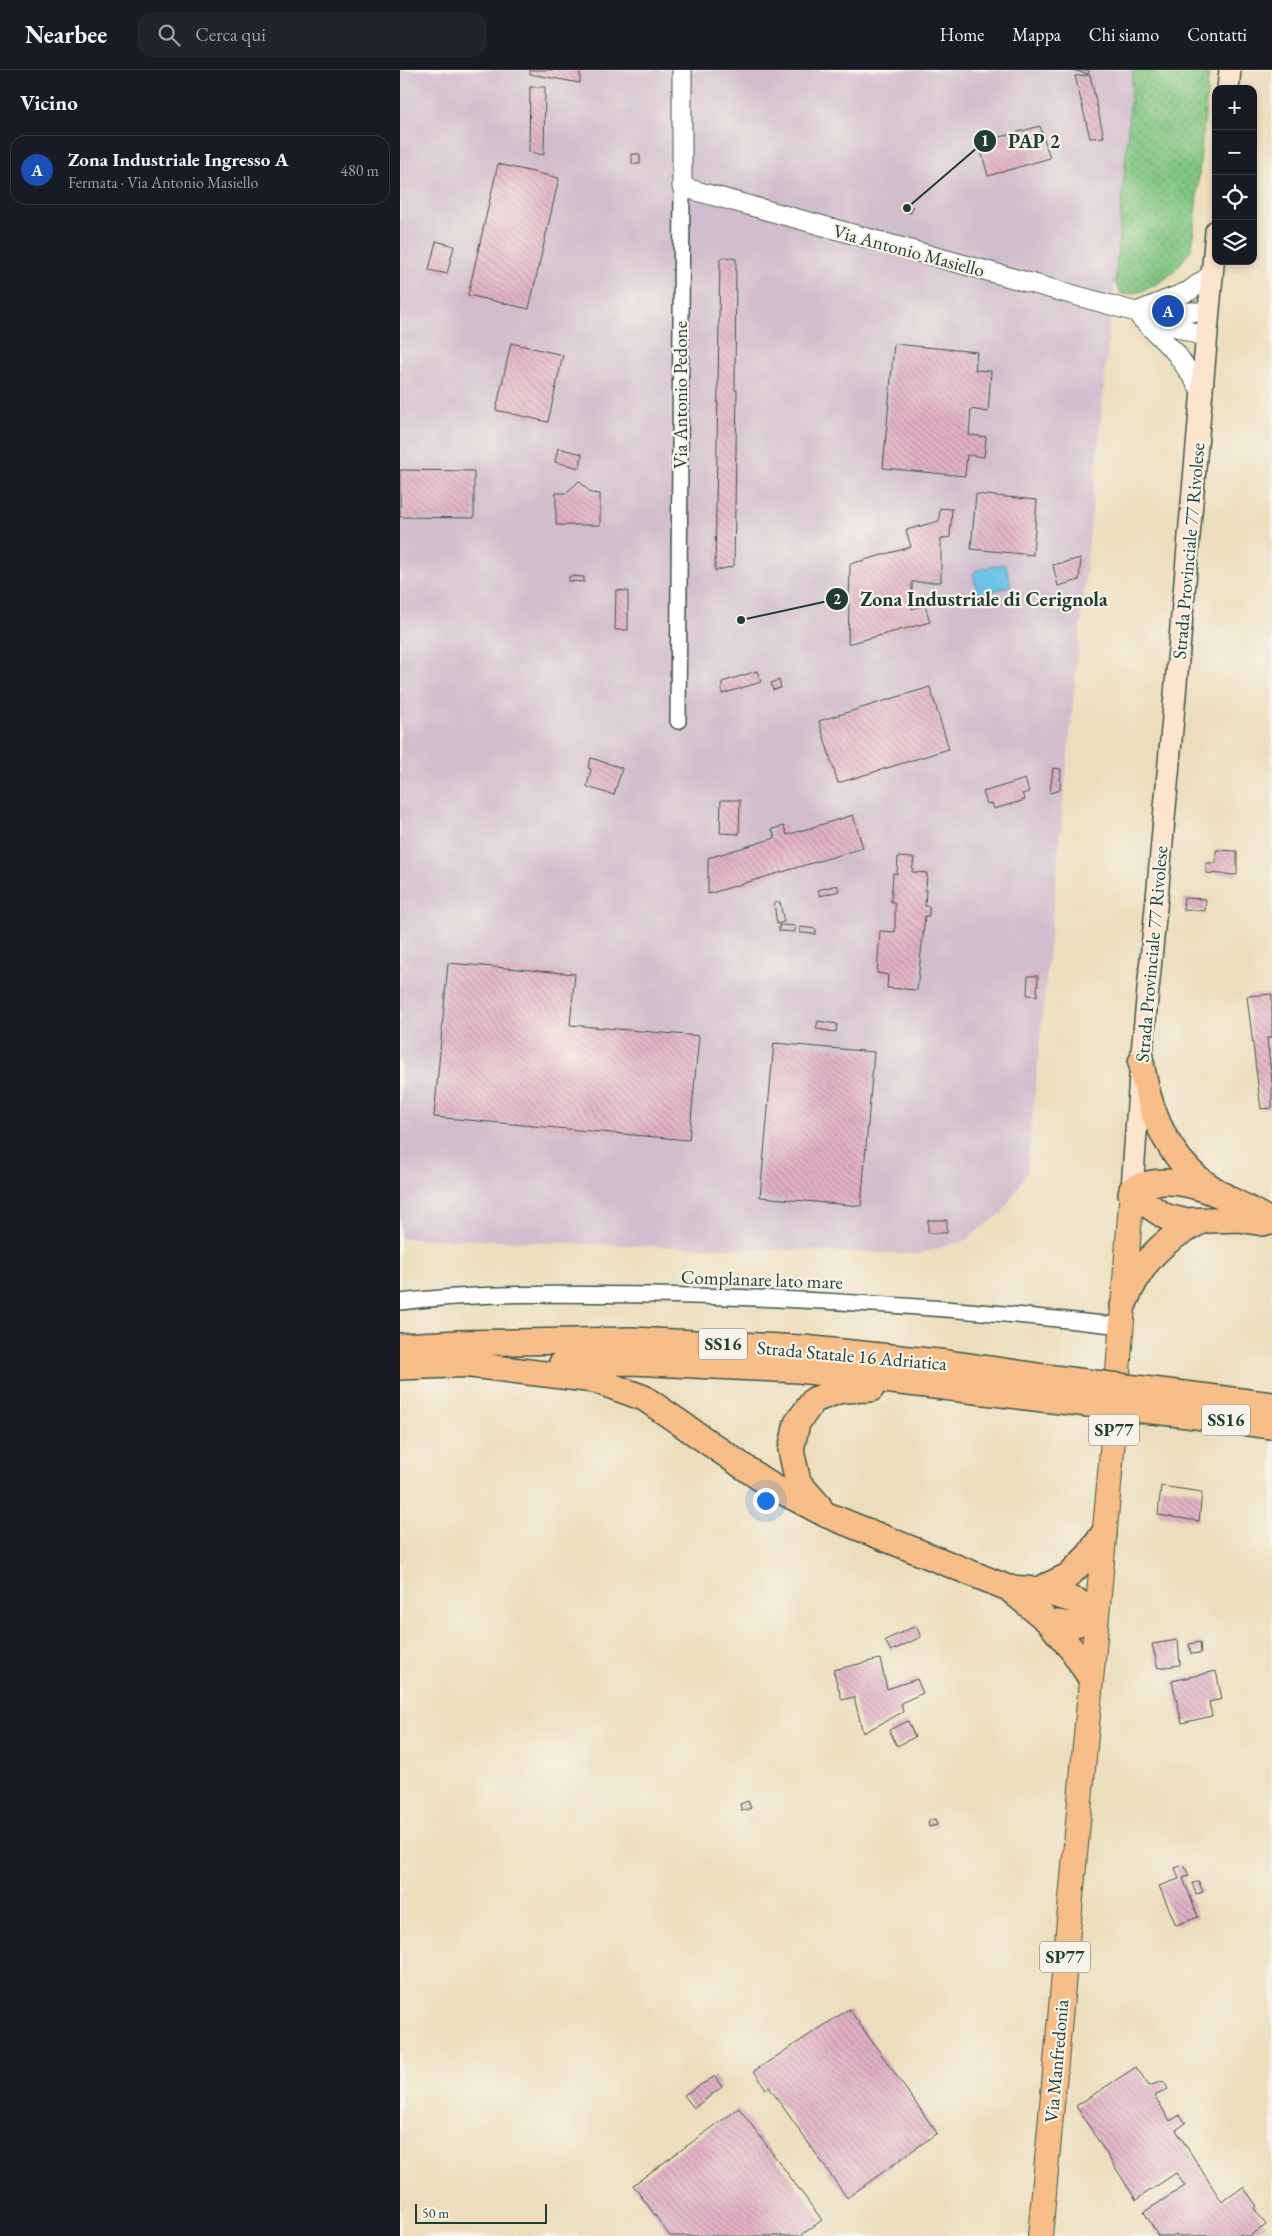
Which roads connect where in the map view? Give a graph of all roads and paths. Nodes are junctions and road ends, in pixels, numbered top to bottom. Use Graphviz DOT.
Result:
graph roads {
  1 [pos="682,70"];
  2 [pos="1230,70"];
  3 [pos="1228,85"];
  4 [pos="682,187"];
  5 [pos="1213,265"];
  6 [pos="1212,274"];
  7 [pos="1136,312"];
  8 [pos="1209,312"];
  9 [pos="1207,338"];
  10 [pos="1203,393"];
  11 [pos="678,721"];
  12 [pos="1141,1062"];
  13 [pos="1132,1191"];
  14 [pos="1232,1201"];
  15 [pos="1202,1221"];
  16 [pos="1272,1222"];
  17 [pos="1272,1225"];
  18 [pos="400,1302"];
  19 [pos="1122,1316"];
  20 [pos="400,1346"];
  21 [pos="462,1364"];
  22 [pos="400,1367"];
  23 [pos="946,1386"];
  24 [pos="1044,1388"];
  25 [pos="1272,1390"];
  26 [pos="1182,1404"];
  27 [pos="1272,1405"];
  28 [pos="1272,1426"];
  29 [pos="827,1515"];
  30 [pos="1104,1533"];
  31 [pos="1008,1588"];
  32 [pos="1038,1590"];
  33 [pos="1095,1618"];
  34 [pos="1049,1622"];
  35 [pos="1090,1677"];
  36 [pos="1040,2236"];
  1 -- 4 [label="street, Via Antonio Pedone"];
  2 -- 3 [label="main road"];
  4 -- 7 [label="street, Via Antonio Masiello"];
  4 -- 11 [label="street, Via Antonio Pedone"];
  5 -- 6 [label="main road, Strada Provinciale 77 Rivolese / SP77"];
  6 -- 7 [label="street"];
  6 -- 8 [label="main road, Strada Provinciale 77 Rivolese / SP77"];
  7 -- 8 [label="street"];
  7 -- 9 [label="street"];
  7 -- 10 [label="street"];
  8 -- 9 [label="main road, Strada Provinciale 77 Rivolese / SP77"];
  9 -- 10 [label="main road, Strada Provinciale 77 Rivolese / SP77"];
  10 -- 12 [label="main road, Strada Provinciale 77 Rivolese / SP77"];
  12 -- 13 [label="main road, Strada Provinciale 77 Rivolese / SP77"];
  12 -- 14 [label="highway"];
  13 -- 14 [label="highway"];
  13 -- 15 [label="highway"];
  13 -- 19 [label="main road, Strada Provinciale 77 Rivolese / SP77"];
  14 -- 16 [label="highway"];
  15 -- 17 [label="highway"];
  15 -- 19 [label="highway"];
  18 -- 19 [label="street, Complanare lato mare"];
  19 -- 30 [label="main road, Strada Provinciale 77 Rivolese / SP77"];
  20 -- 24 [label="highway, Strada Statale 16 Adriatica / SS16"];
  21 -- 22 [label="highway, Strada Statale 16 Adriatica / SS16"];
  21 -- 23 [label="highway, Strada Statale 16 Adriatica / SS16"];
  21 -- 29 [label="highway"];
  23 -- 24 [label="highway, Strada Statale 16 Adriatica / SS16"];
  23 -- 29 [label="highway"];
  24 -- 26 [label="highway, Strada Statale 16 Adriatica / SS16, bridge"];
  25 -- 26 [label="highway"];
  26 -- 27 [label="highway, Strada Statale 16 Adriatica / SS16"];
  26 -- 28 [label="highway, Strada Statale 16 Adriatica / SS16"];
  29 -- 31 [label="highway"];
  30 -- 32 [label="highway"];
  30 -- 33 [label="main road, Strada Provinciale 77 Rivolese / SP77"];
  31 -- 32 [label="highway"];
  31 -- 34 [label="highway"];
  32 -- 33 [label="highway"];
  33 -- 34 [label="highway"];
  33 -- 35 [label="main road, Strada Provinciale 77 Rivolese / SP77"];
  34 -- 35 [label="highway"];
  35 -- 36 [label="main road, Via Manfredonia / SP77"];
}
